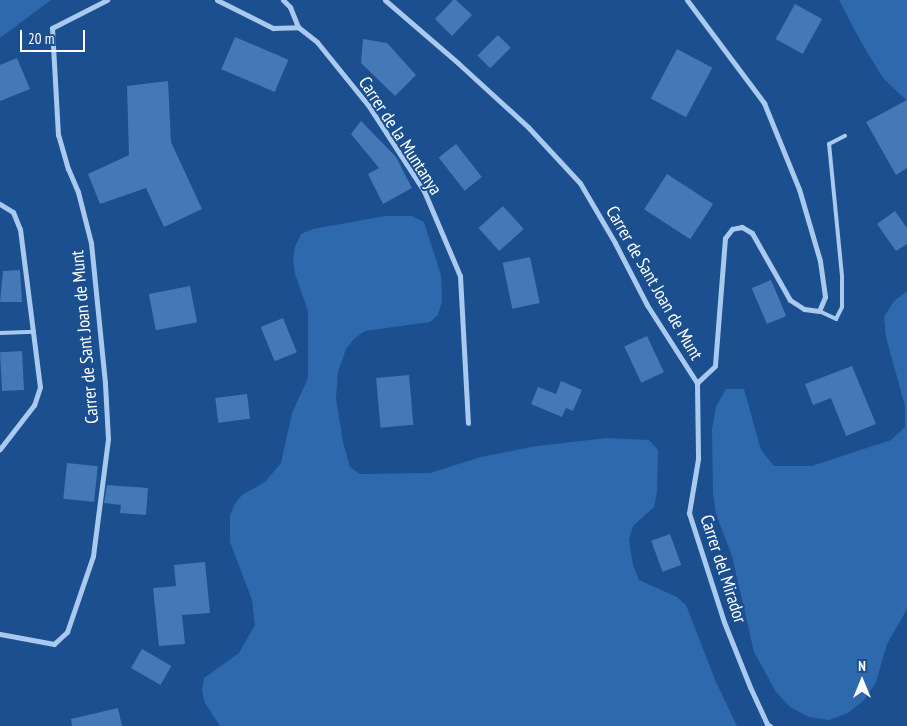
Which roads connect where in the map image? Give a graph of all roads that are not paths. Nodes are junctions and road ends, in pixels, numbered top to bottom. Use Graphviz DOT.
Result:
graph roads {
  1 [pos="107,0"];
  2 [pos="217,0"];
  3 [pos="283,0"];
  4 [pos="385,0"];
  5 [pos="687,0"];
  6 [pos="298,27"];
  7 [pos="845,136"];
  8 [pos="0,204"];
  9 [pos="819,311"];
  10 [pos="34,332"];
  11 [pos="0,333"];
  12 [pos="697,382"];
  13 [pos="468,423"];
  14 [pos="0,449"];
  15 [pos="0,634"];
  16 [pos="770,726"];
  1 -- 15 [label="street, Carrer de Sant Joan de Munt"];
  2 -- 6 [label="street"];
  3 -- 6 [label="street"];
  4 -- 12 [label="street, Carrer de Sant Joan de Munt"];
  5 -- 9 [label="street"];
  6 -- 13 [label="street, Carrer de la Muntanya"];
  7 -- 9 [label="lane"];
  8 -- 10 [label="street"];
  9 -- 12 [label="street, Carrer de Sant Joan de Munt"];
  10 -- 11 [label="lane"];
  10 -- 14 [label="street"];
  12 -- 16 [label="street, Carrer del Mirador"];
}
